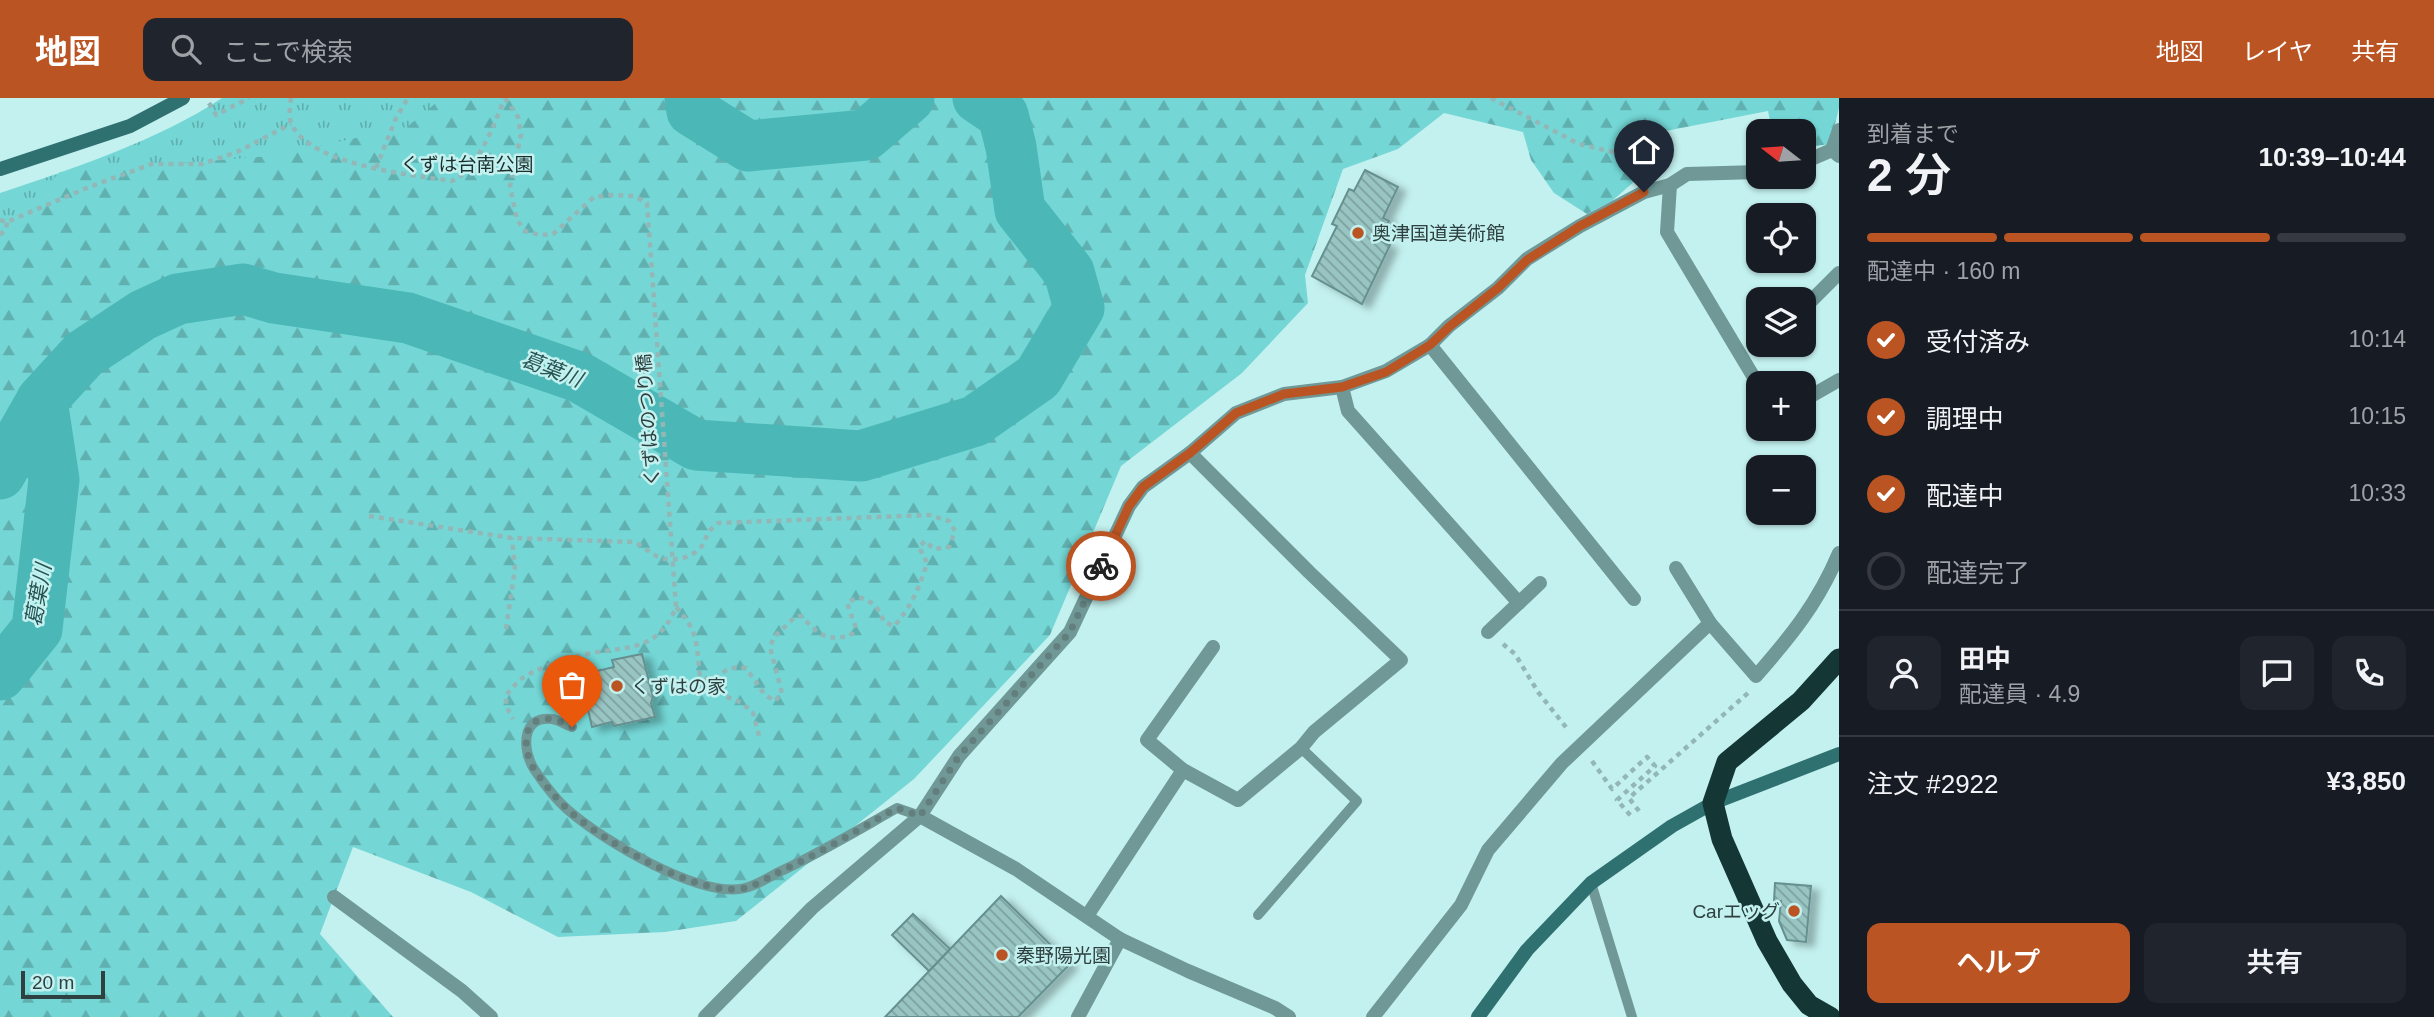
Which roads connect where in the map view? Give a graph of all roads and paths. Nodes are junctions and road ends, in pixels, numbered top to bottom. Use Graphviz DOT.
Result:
graph roads {
  1 [pos="183,98"];
  2 [pos="250,98"];
  3 [pos="291,98"];
  4 [pos="408,98"];
  5 [pos="504,98"];
  6 [pos="1491,98"];
  7 [pos="209,103"];
  8 [pos="291,124"];
  9 [pos="1839,130"];
  10 [pos="1835,153"];
  11 [pos="1816,159"];
  12 [pos="0,169"];
  13 [pos="376,169"];
  14 [pos="1746,172"];
  15 [pos="1670,185"];
  16 [pos="0,220"];
  17 [pos="7,222"];
  18 [pos="0,235"];
  19 [pos="1839,272"];
  20 [pos="1816,296"];
  21 [pos="1430,345"];
  22 [pos="1750,371"];
  23 [pos="1839,380"];
  24 [pos="1342,387"];
  25 [pos="1816,393"];
  26 [pos="1190,453"];
  27 [pos="369,516"];
  28 [pos="512,538"];
  29 [pos="1839,553"];
  30 [pos="672,560"];
  31 [pos="1676,568"];
  32 [pos="1540,583"];
  33 [pos="1634,599"];
  34 [pos="1519,603"];
  35 [pos="676,607"];
  36 [pos="1710,623"];
  37 [pos="506,629"];
  38 [pos="1488,632"];
  39 [pos="1213,647"];
  40 [pos="1839,659"];
  41 [pos="1756,676"];
  42 [pos="713,681"];
  43 [pos="572,727"];
  44 [pos="528,730"];
  45 [pos="759,736"];
  46 [pos="1581,746"];
  47 [pos="1301,748"];
  48 [pos="1839,754"];
  49 [pos="1183,770"];
  50 [pos="1713,803"];
  51 [pos="1639,811"];
  52 [pos="920,816"];
  53 [pos="1631,816"];
  54 [pos="1591,883"];
  55 [pos="334,897"];
  56 [pos="1258,915"];
  57 [pos="1087,916"];
  58 [pos="1120,939"];
  59 [pos="491,1017"];
  60 [pos="705,1017"];
  61 [pos="1078,1017"];
  62 [pos="1289,1017"];
  63 [pos="1373,1017"];
  64 [pos="1478,1017"];
  65 [pos="1632,1017"];
  66 [pos="1830,1017"];
  1 -- 12 [label="main road"];
  2 -- 7 [label="path"];
  3 -- 8 [label="path"];
  4 -- 13 [label="path"];
  5 -- 13 [label="path"];
  5 -- 30 [label="path, くずはのつり橋"];
  6 -- 15 [label="path"];
  8 -- 13 [label="path"];
  8 -- 17 [label="path"];
  9 -- 10 [label="street"];
  10 -- 11 [label="street"];
  14 -- 15 [label="street"];
  15 -- 21 [label="street"];
  15 -- 22 [label="street"];
  16 -- 17 [label="path"];
  17 -- 18 [label="path"];
  19 -- 20 [label="street"];
  21 -- 24 [label="street"];
  21 -- 33 [label="street"];
  23 -- 25 [label="street"];
  24 -- 26 [label="street"];
  24 -- 34 [label="street"];
  26 -- 47 [label="street"];
  26 -- 52 [label="street"];
  27 -- 28 [label="path"];
  28 -- 30 [label="path"];
  28 -- 37 [label="path"];
  29 -- 41 [label="street"];
  30 -- 35 [label="path, くずはのつり橋"];
  30 -- 42 [label="path"];
  31 -- 36 [label="street"];
  32 -- 34 [label="street"];
  34 -- 38 [label="street"];
  35 -- 42 [label="path"];
  35 -- 44 [label="path"];
  36 -- 41 [label="street"];
  36 -- 46 [label="street"];
  38 -- 46 [label="path"];
  39 -- 49 [label="street"];
  40 -- 50 [label="highway"];
  41 -- 51 [label="path"];
  42 -- 45 [label="path"];
  43 -- 44 [label="lane"];
  44 -- 52 [label="lane"];
  46 -- 53 [label="path"];
  46 -- 63 [label="street"];
  47 -- 49 [label="street"];
  47 -- 56 [label="lane"];
  48 -- 50 [label="main road"];
  49 -- 57 [label="street"];
  50 -- 54 [label="main road"];
  50 -- 66 [label="highway"];
  52 -- 57 [label="street"];
  52 -- 60 [label="street"];
  54 -- 64 [label="main road"];
  54 -- 65 [label="lane"];
  55 -- 59 [label="street"];
  57 -- 58 [label="street"];
  58 -- 61 [label="street"];
  58 -- 62 [label="street"];
}
